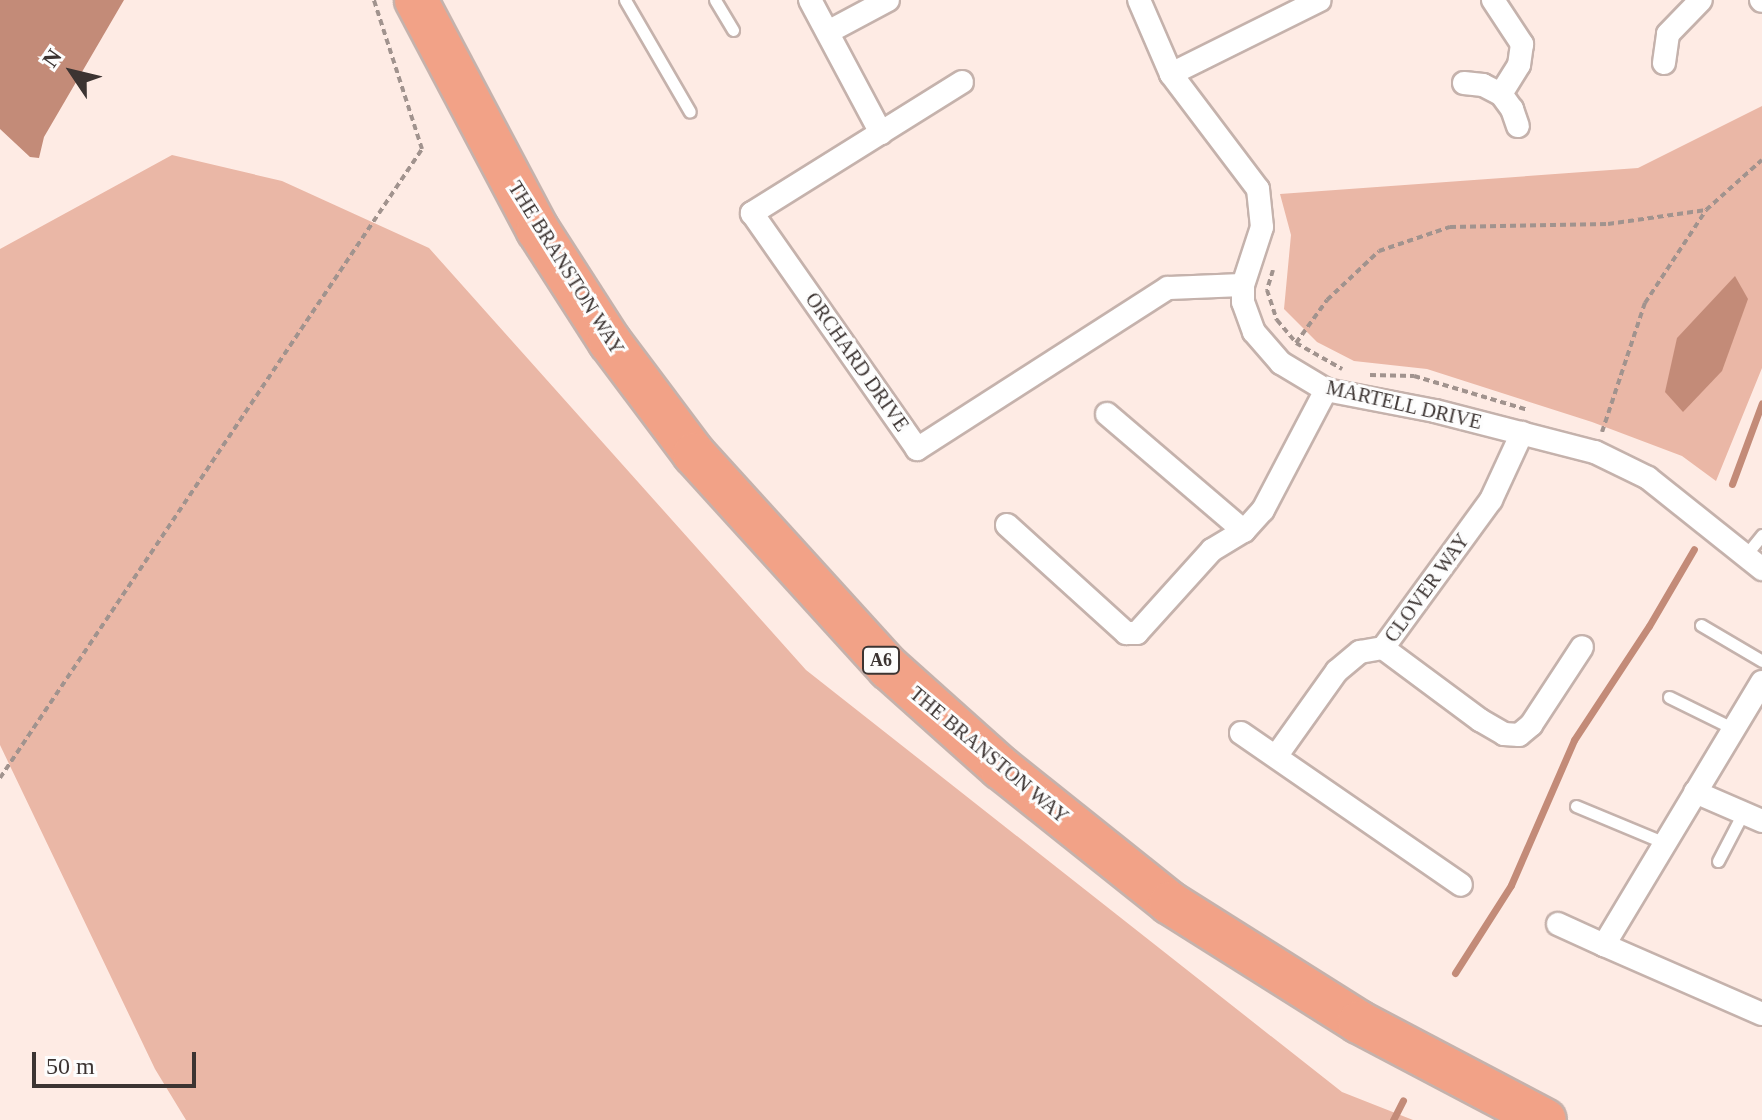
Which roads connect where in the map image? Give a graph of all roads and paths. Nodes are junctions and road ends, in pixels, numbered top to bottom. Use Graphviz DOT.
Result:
graph roads {
  1 [pos="374,0"];
  2 [pos="416,0"];
  3 [pos="625,0"];
  4 [pos="715,0"];
  5 [pos="810,0"];
  6 [pos="888,0"];
  7 [pos="1139,0"];
  8 [pos="1320,0"];
  9 [pos="1493,0"];
  10 [pos="1701,0"];
  11 [pos="733,30"];
  12 [pos="828,32"];
  13 [pos="1664,63"];
  14 [pos="1171,74"];
  15 [pos="962,82"];
  16 [pos="1464,83"];
  17 [pos="1501,94"];
  18 [pos="690,112"];
  19 [pos="1518,126"];
  20 [pos="881,133"];
  21 [pos="1762,160"];
  22 [pos="1706,210"];
  23 [pos="1274,265"];
  24 [pos="1243,285"];
  25 [pos="1326,390"];
  26 [pos="1107,414"];
  27 [pos="1602,432"];
  28 [pos="1522,433"];
  29 [pos="1007,525"];
  30 [pos="1244,531"];
  31 [pos="1762,535"];
  32 [pos="1754,563"];
  33 [pos="1701,625"];
  34 [pos="1582,647"];
  35 [pos="1383,648"];
  36 [pos="1762,661"];
  37 [pos="1760,688"];
  38 [pos="1669,697"];
  39 [pos="1734,729"];
  40 [pos="1241,733"];
  41 [pos="1277,755"];
  42 [pos="0,778"];
  43 [pos="1695,792"];
  44 [pos="1576,806"];
  45 [pos="1752,817"];
  46 [pos="1665,843"];
  47 [pos="1718,861"];
  48 [pos="1461,885"];
  49 [pos="1558,924"];
  50 [pos="1604,945"];
  51 [pos="1762,1014"];
  52 [pos="1545,1120"];
  1 -- 42 [label="path"];
  2 -- 52 [label="highway, THE BRANSTON WAY / A6"];
  3 -- 18 [label="lane"];
  4 -- 11 [label="lane"];
  5 -- 12 [label="street"];
  6 -- 12 [label="street"];
  7 -- 14 [label="street, MARTELL DRIVE"];
  8 -- 14 [label="street"];
  9 -- 17 [label="street"];
  10 -- 13 [label="street"];
  12 -- 20 [label="street"];
  14 -- 24 [label="street, MARTELL DRIVE"];
  15 -- 20 [label="street, ORCHARD DRIVE"];
  16 -- 17 [label="street"];
  17 -- 19 [label="street"];
  20 -- 24 [label="street, ORCHARD DRIVE"];
  21 -- 22 [label="path"];
  22 -- 23 [label="path"];
  22 -- 27 [label="path"];
  24 -- 25 [label="street, MARTELL DRIVE"];
  25 -- 28 [label="street, MARTELL DRIVE"];
  25 -- 30 [label="street"];
  26 -- 30 [label="street"];
  28 -- 32 [label="street, MARTELL DRIVE"];
  28 -- 35 [label="street, CLOVER WAY"];
  29 -- 30 [label="street"];
  31 -- 32 [label="lane"];
  33 -- 36 [label="lane"];
  34 -- 35 [label="street"];
  35 -- 41 [label="street, CLOVER WAY"];
  37 -- 39 [label="street"];
  38 -- 39 [label="lane"];
  39 -- 43 [label="street"];
  40 -- 41 [label="street"];
  41 -- 48 [label="street"];
  43 -- 45 [label="street"];
  43 -- 46 [label="street"];
  44 -- 46 [label="lane"];
  45 -- 47 [label="lane"];
  46 -- 50 [label="street"];
  49 -- 50 [label="street"];
  50 -- 51 [label="street"];
}
